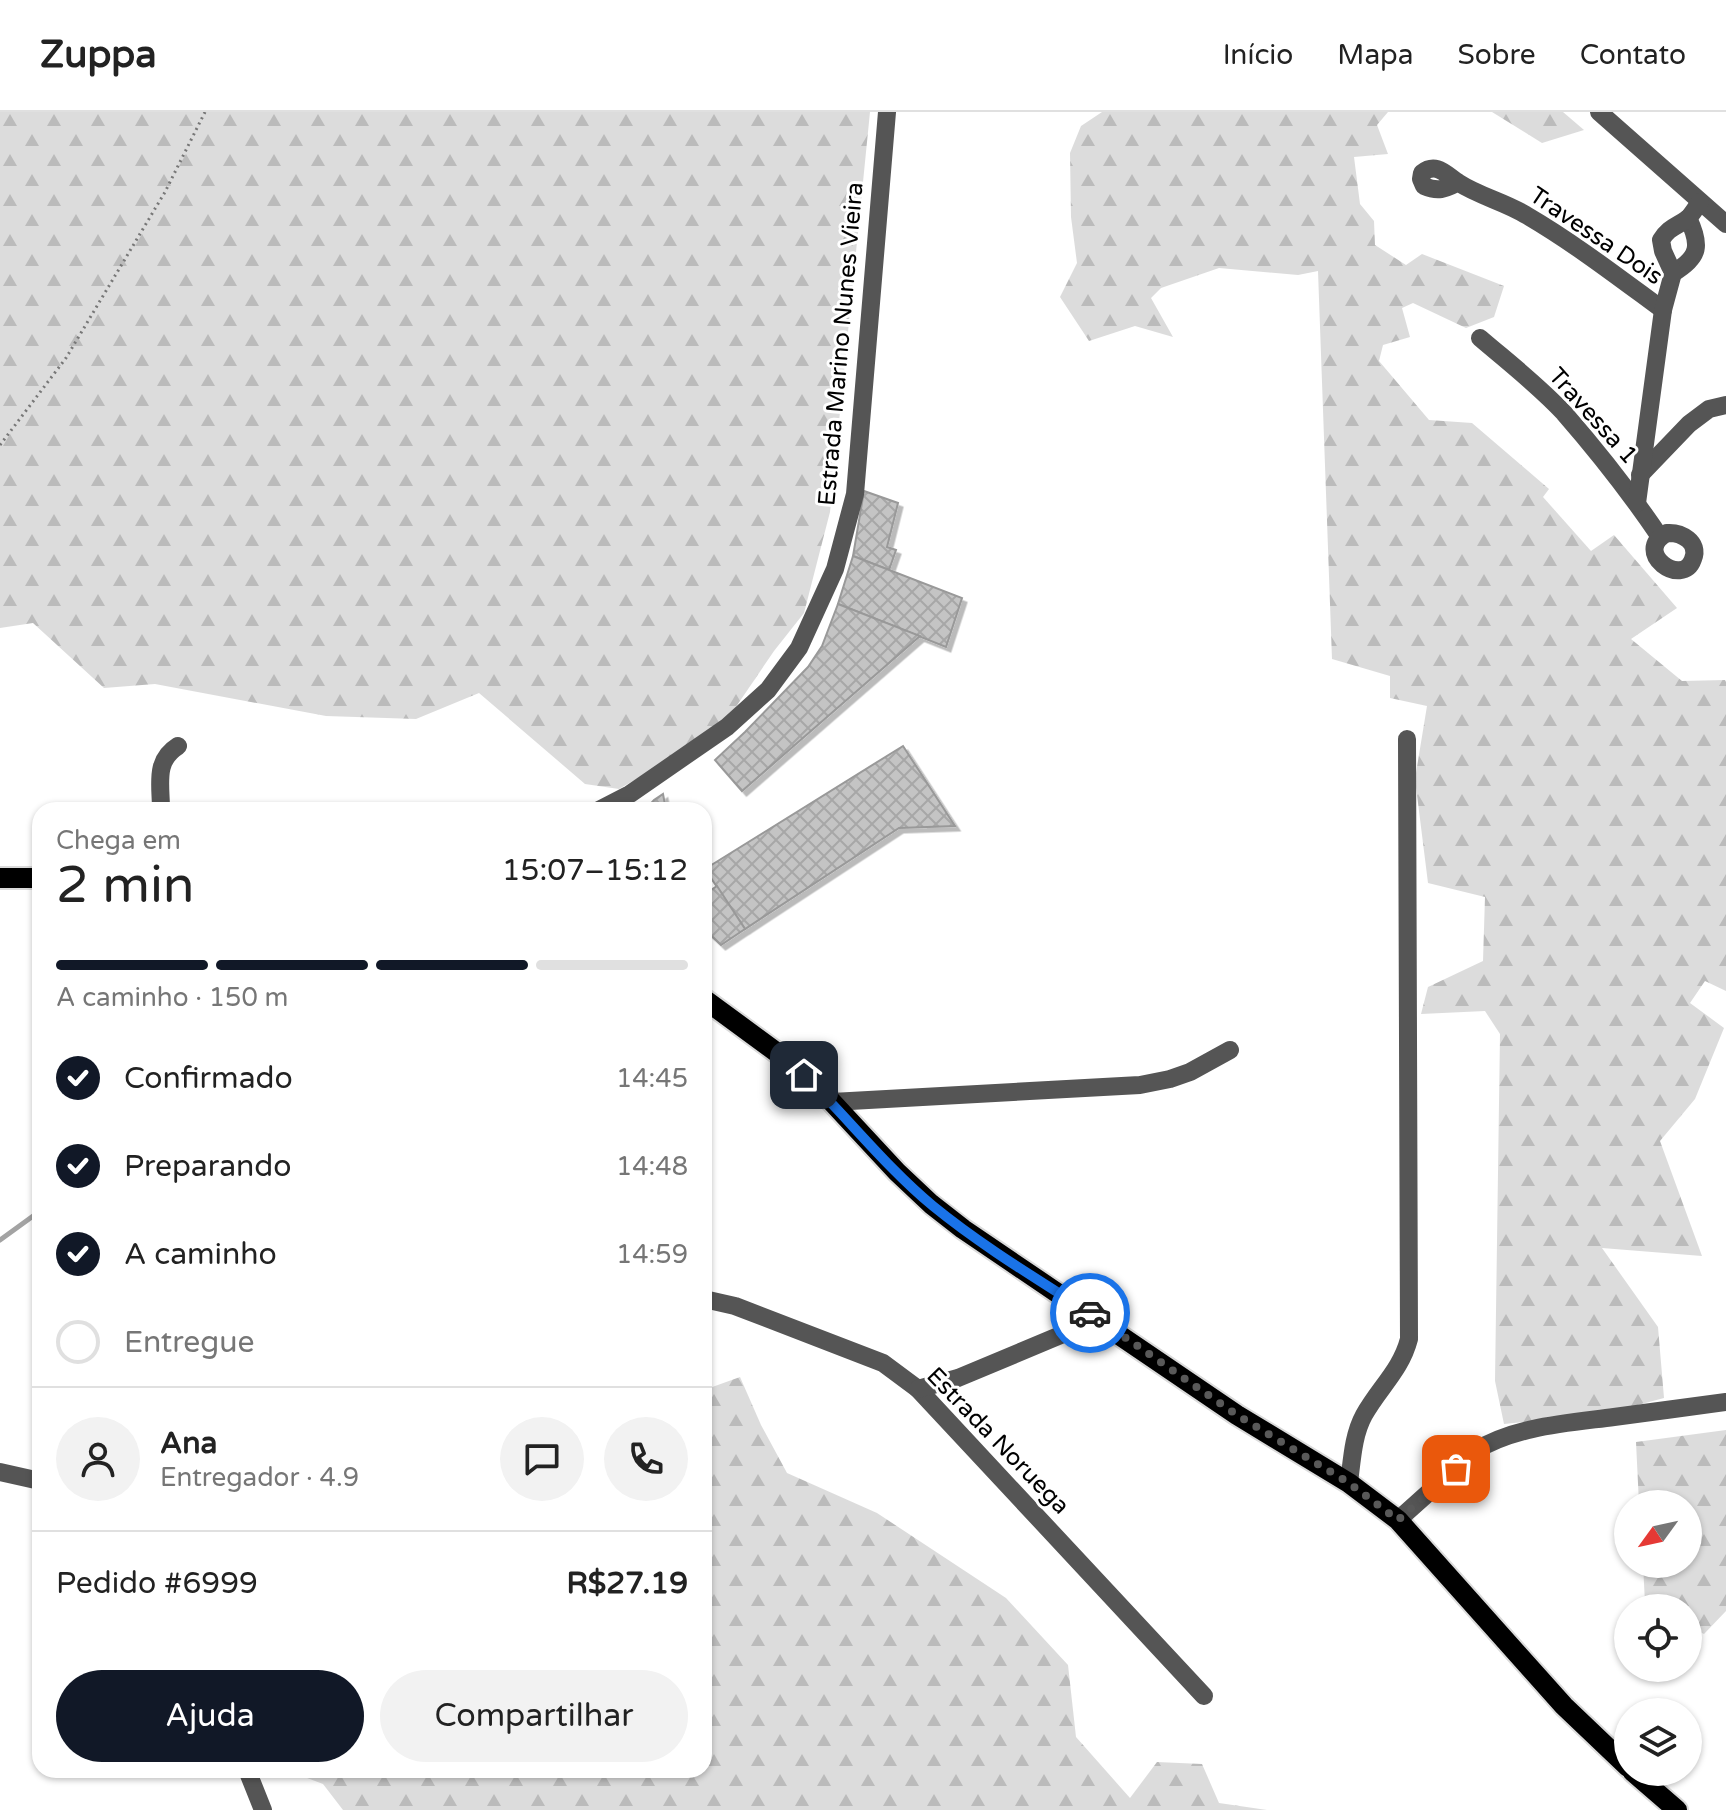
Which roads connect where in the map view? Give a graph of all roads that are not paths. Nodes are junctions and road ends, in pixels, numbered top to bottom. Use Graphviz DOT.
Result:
graph roads {
  1 [pos="887,112"];
  2 [pos="1599,112"];
  3 [pos="1457,183"];
  4 [pos="1700,202"];
  5 [pos="1688,218"];
  6 [pos="1726,224"];
  7 [pos="1673,273"];
  8 [pos="1663,310"];
  9 [pos="1480,338"];
  10 [pos="1726,405"];
  11 [pos="1640,475"];
  12 [pos="1637,503"];
  13 [pos="1660,537"];
  14 [pos="1407,739"];
  15 [pos="178,746"];
  16 [pos="161,802"];
  17 [pos="614,802"];
  18 [pos="0,878"];
  19 [pos="32,878"];
  20 [pos="712,1005"];
  21 [pos="1230,1050"];
  22 [pos="832,1102"];
  23 [pos="712,1301"];
  24 [pos="1099,1319"];
  25 [pos="918,1389"];
  26 [pos="1726,1402"];
  27 [pos="0,1472"];
  28 [pos="32,1479"];
  29 [pos="1349,1483"];
  30 [pos="1398,1520"];
  31 [pos="1204,1696"];
  32 [pos="1614,1754"];
  33 [pos="250,1778"];
  34 [pos="1649,1786"];
  35 [pos="263,1810"];
  36 [pos="1677,1810"];
  1 -- 17 [label="street, Estrada Marino Nunes Vieira"];
  2 -- 4 [label="street"];
  3 -- 8 [label="street, Travessa Dois"];
  4 -- 5 [label="street"];
  4 -- 6 [label="street"];
  5 -- 7 [label="street"];
  5 -- 7 [label="street"];
  7 -- 8 [label="street"];
  8 -- 11 [label="street"];
  9 -- 12 [label="street, Travessa 1"];
  10 -- 11 [label="street"];
  11 -- 12 [label="street"];
  12 -- 13 [label="street, Travessa 1"];
  14 -- 29 [label="street"];
  15 -- 16 [label="street"];
  18 -- 19 [label="main road"];
  20 -- 22 [label="main road"];
  21 -- 22 [label="street"];
  22 -- 24 [label="main road"];
  23 -- 25 [label="street, Estrada Noruega"];
  24 -- 25 [label="street"];
  24 -- 29 [label="main road"];
  25 -- 31 [label="street, Estrada Noruega"];
  26 -- 30 [label="street"];
  27 -- 28 [label="street"];
  29 -- 30 [label="main road"];
  30 -- 32 [label="main road"];
  33 -- 35 [label="street"];
  34 -- 36 [label="main road"];
}
